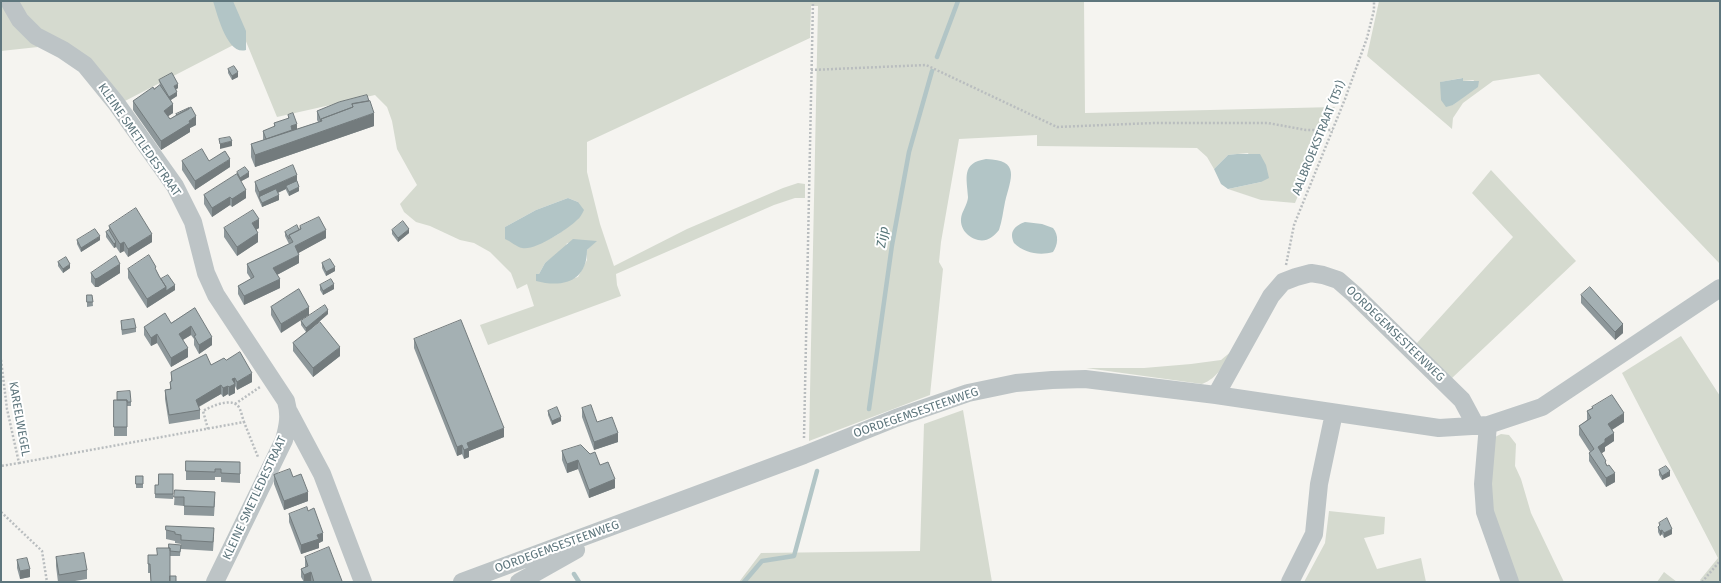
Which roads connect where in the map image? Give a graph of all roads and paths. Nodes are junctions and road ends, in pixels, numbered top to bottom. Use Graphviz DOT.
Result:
graph roads {
  1 [pos="9,1"];
  2 [pos="813,1"];
  3 [pos="1374,1"];
  4 [pos="812,70"];
  5 [pos="1333,130"];
  6 [pos="1283,282"];
  7 [pos="1720,288"];
  8 [pos="1,360"];
  9 [pos="272,379"];
  10 [pos="1216,395"];
  11 [pos="235,404"];
  12 [pos="289,412"];
  13 [pos="1334,413"];
  14 [pos="244,422"];
  15 [pos="1482,425"];
  16 [pos="208,429"];
  17 [pos="804,455"];
  18 [pos="19,463"];
  19 [pos="1,466"];
  20 [pos="269,469"];
  21 [pos="1,512"];
  22 [pos="630,520"];
  23 [pos="1720,561"];
  24 [pos="47,582"];
  25 [pos="215,582"];
  26 [pos="362,582"];
  27 [pos="462,582"];
  28 [pos="520,582"];
  29 [pos="1290,582"];
  30 [pos="1510,582"];
  31 [pos="1702,582"];
  1 -- 9 [label="street, KLEINE SMETLEDESTRAAT"];
  2 -- 4 [label="path"];
  3 -- 5 [label="path, AALBROEKSTRAAT (T51)"];
  4 -- 5 [label="path"];
  4 -- 17 [label="path"];
  5 -- 6 [label="path, AALBROEKSTRAAT (T51)"];
  6 -- 10 [label="street"];
  6 -- 15 [label="street, OORDEGEMSESTEENWEG"];
  7 -- 15 [label="street, OORDEGEMSESTEENWEG"];
  8 -- 18 [label="path, KAREELWEGEL"];
  9 -- 11 [label="path"];
  9 -- 12 [label="street, KLEINE SMETLEDESTRAAT"];
  10 -- 13 [label="street, OORDEGEMSESTEENWEG"];
  10 -- 17 [label="street, OORDEGEMSESTEENWEG"];
  11 -- 14 [label="path"];
  11 -- 16 [label="path"];
  12 -- 20 [label="street, KLEINE SMETLEDESTRAAT"];
  12 -- 26 [label="street, KLEINE SMETLEDESTRAAT"];
  13 -- 15 [label="street, OORDEGEMSESTEENWEG"];
  13 -- 29 [label="street"];
  14 -- 16 [label="path"];
  14 -- 20 [label="path"];
  15 -- 30 [label="street"];
  16 -- 18 [label="path"];
  17 -- 22 [label="street, OORDEGEMSESTEENWEG"];
  18 -- 19 [label="path, KAREELWEGEL"];
  20 -- 25 [label="street, KLEINE SMETLEDESTRAAT"];
  21 -- 24 [label="path"];
  22 -- 27 [label="street, OORDEGEMSESTEENWEG"];
  22 -- 28 [label="street, OORDEGEMSESTEENWEG"];
  23 -- 31 [label="path"];
}
